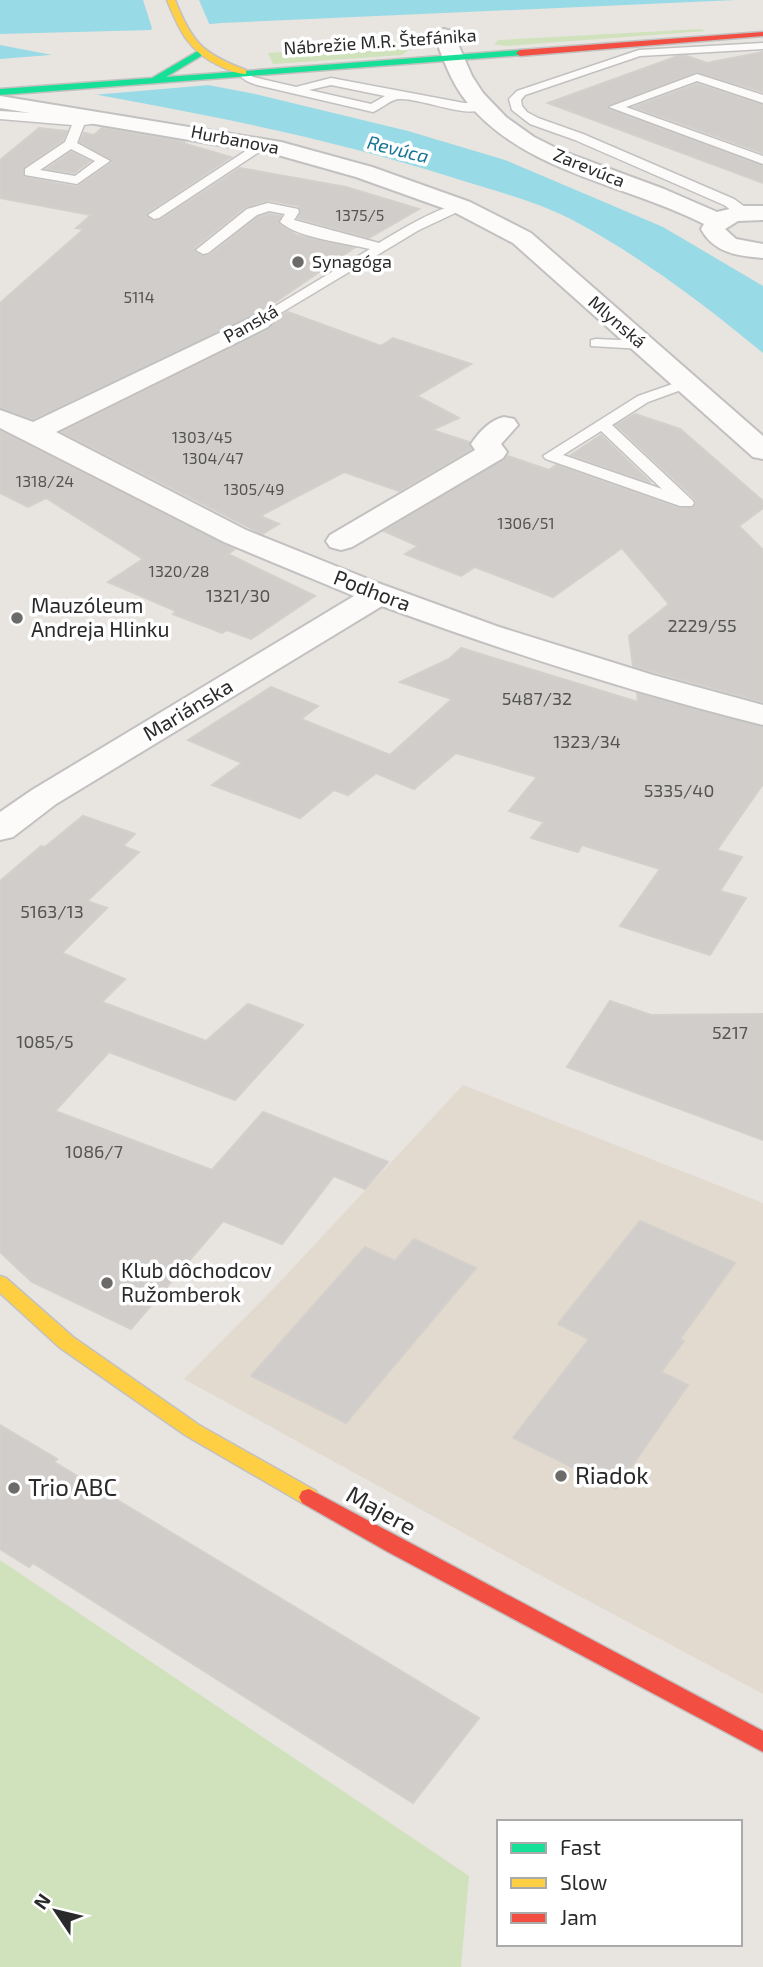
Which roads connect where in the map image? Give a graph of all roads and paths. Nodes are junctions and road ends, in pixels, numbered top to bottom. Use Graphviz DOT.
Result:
graph roads {
  1 [pos="171,0"];
  2 [pos="763,18"];
  3 [pos="737,19"];
  4 [pos="763,34"];
  5 [pos="444,35"];
  6 [pos="763,46"];
  7 [pos="234,51"];
  8 [pos="198,54"];
  9 [pos="453,56"];
  10 [pos="159,57"];
  11 [pos="243,72"];
  12 [pos="160,76"];
  13 [pos="0,92"];
  14 [pos="763,99"];
  15 [pos="477,101"];
  16 [pos="0,102"];
  17 [pos="0,115"];
  18 [pos="108,118"];
  19 [pos="79,122"];
  20 [pos="70,144"];
  21 [pos="261,145"];
  22 [pos="763,160"];
  23 [pos="462,207"];
  24 [pos="754,213"];
  25 [pos="154,215"];
  26 [pos="718,222"];
  27 [pos="380,247"];
  28 [pos="203,250"];
  29 [pos="763,251"];
  30 [pos="259,322"];
  31 [pos="596,343"];
  32 [pos="642,345"];
  33 [pos="687,383"];
  34 [pos="0,418"];
  35 [pos="602,424"];
  36 [pos="504,425"];
  37 [pos="34,432"];
  38 [pos="763,451"];
  39 [pos="304,565"];
  40 [pos="379,595"];
  41 [pos="763,715"];
  42 [pos="0,829"];
  43 [pos="0,1283"];
  44 [pos="763,1742"];
  1 -- 8 [label="main road"];
  2 -- 3 [label="main road"];
  4 -- 9 [label="main road, Nábrežie M.R. Štefánika"];
  5 -- 9 [label="street"];
  6 -- 24 [label="lane"];
  7 -- 8 [label="main road"];
  8 -- 10 [label="main road"];
  8 -- 11 [label="main road"];
  8 -- 12 [label="main road"];
  9 -- 11 [label="main road, Nábrežie M.R. Štefánika"];
  9 -- 15 [label="street"];
  11 -- 12 [label="main road, Nábrežie M.R. Štefánika"];
  11 -- 15 [label="lane"];
  12 -- 13 [label="main road, Nábrežie M.R. Štefánika"];
  14 -- 22 [label="lane"];
  15 -- 26 [label="street, Zarevúca"];
  16 -- 18 [label="street, Hurbanova"];
  17 -- 19 [label="lane"];
  18 -- 19 [label="lane"];
  18 -- 21 [label="street, Hurbanova"];
  19 -- 20 [label="lane"];
  20 -- 20 [label="lane"];
  21 -- 23 [label="street, Hurbanova"];
  21 -- 25 [label="lane"];
  23 -- 27 [label="lane, Panská"];
  23 -- 32 [label="street, Mlynská"];
  24 -- 26 [label="street"];
  26 -- 29 [label="street"];
  27 -- 28 [label="lane"];
  27 -- 30 [label="lane, Panská"];
  30 -- 37 [label="street, Panská"];
  31 -- 32 [label="lane"];
  32 -- 33 [label="street, Mlynská"];
  33 -- 35 [label="lane"];
  33 -- 38 [label="street, Mlynská"];
  34 -- 37 [label="street, Podhora"];
  35 -- 35 [label="lane"];
  36 -- 39 [label="street"];
  37 -- 39 [label="street, Podhora"];
  39 -- 40 [label="street, Podhora"];
  40 -- 41 [label="street, Podhora"];
  40 -- 42 [label="street, Mariánska"];
  43 -- 44 [label="main road, Majere"];
}
